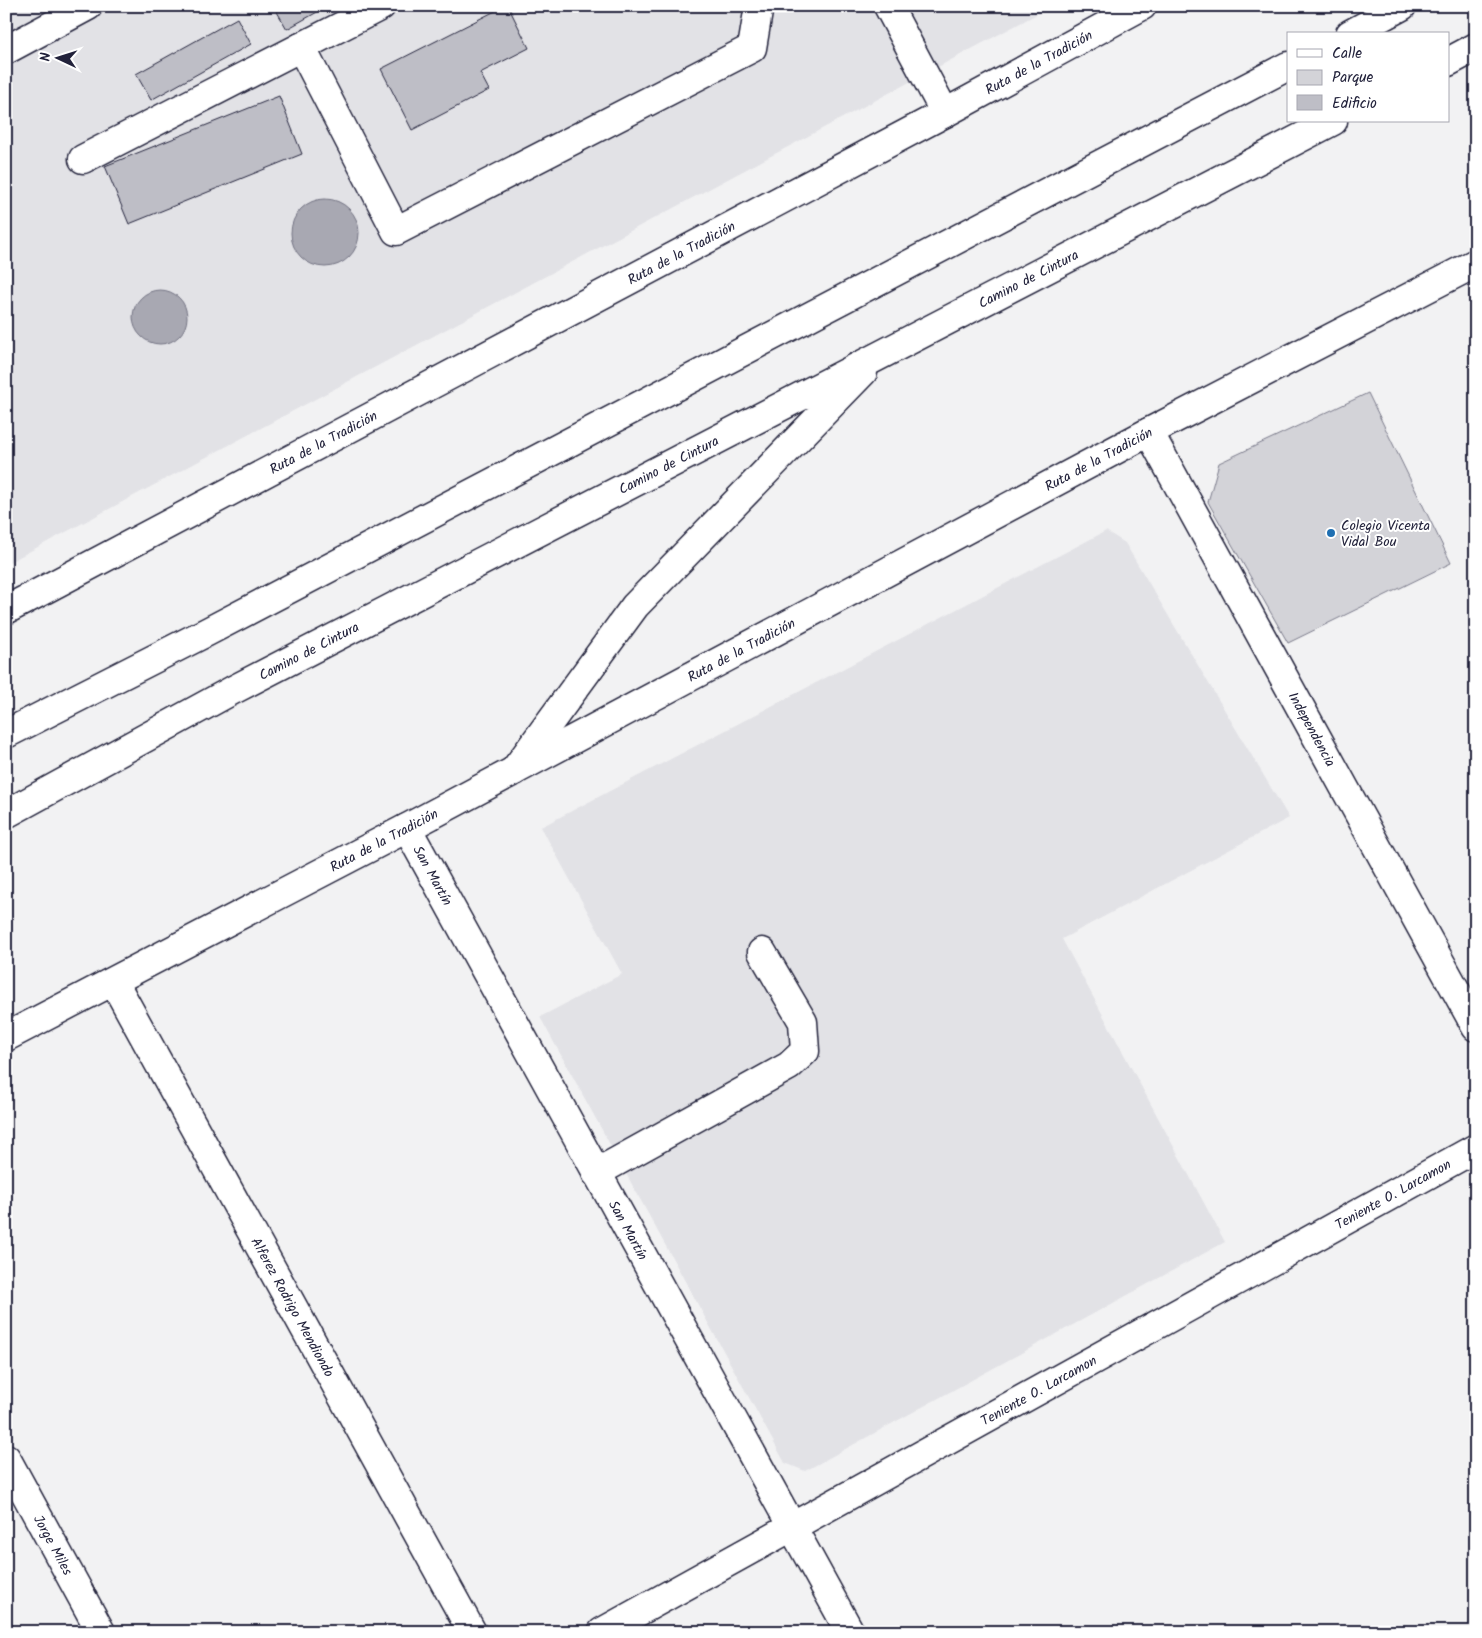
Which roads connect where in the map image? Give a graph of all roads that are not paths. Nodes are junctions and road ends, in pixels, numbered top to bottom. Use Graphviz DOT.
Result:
graph roads {
  1 [pos="88,6"];
  2 [pos="381,6"];
  3 [pos="759,6"];
  4 [pos="888,6"];
  5 [pos="1142,6"];
  6 [pos="1402,6"];
  7 [pos="1354,32"];
  8 [pos="301,47"];
  9 [pos="1476,48"];
  10 [pos="6,50"];
  11 [pos="1450,61"];
  12 [pos="1287,67"];
  13 [pos="945,113"];
  14 [pos="1331,122"];
  15 [pos="83,159"];
  16 [pos="1476,263"];
  17 [pos="878,356"];
  18 [pos="1149,432"];
  19 [pos="6,610"];
  20 [pos="6,734"];
  21 [pos="514,771"];
  22 [pos="6,814"];
  23 [pos="407,828"];
  24 [pos="762,952"];
  25 [pos="114,982"];
  26 [pos="1476,1027"];
  27 [pos="6,1037"];
  28 [pos="1476,1148"];
  29 [pos="596,1173"];
  30 [pos="6,1458"];
  31 [pos="792,1526"];
  32 [pos="101,1632"];
  33 [pos="472,1632"];
  34 [pos="602,1632"];
  35 [pos="850,1632"];
  1 -- 10 [label="street"];
  2 -- 8 [label="street"];
  3 -- 8 [label="street"];
  4 -- 13 [label="street"];
  5 -- 13 [label="street, Ruta de la Tradición"];
  6 -- 7 [label="street"];
  8 -- 15 [label="street"];
  9 -- 11 [label="street"];
  12 -- 20 [label="street"];
  13 -- 19 [label="street, Ruta de la Tradición"];
  14 -- 17 [label="street, Camino de Cintura"];
  16 -- 18 [label="street, Ruta de la Tradición"];
  17 -- 21 [label="street"];
  17 -- 22 [label="street, Camino de Cintura"];
  18 -- 21 [label="street, Ruta de la Tradición"];
  18 -- 26 [label="street, Independencia"];
  21 -- 23 [label="street, Ruta de la Tradición"];
  23 -- 25 [label="street, Ruta de la Tradición"];
  23 -- 29 [label="street, San Martín"];
  24 -- 29 [label="street"];
  25 -- 27 [label="street, Ruta de la Tradición"];
  25 -- 33 [label="street, Alferez Rodrigo Mendiondo"];
  28 -- 31 [label="street, Teniente O. Larcamon"];
  29 -- 31 [label="street, San Martín"];
  30 -- 32 [label="street, Jorge Miles"];
  31 -- 34 [label="street, Teniente O. Larcamon"];
  31 -- 35 [label="street, San Martín"];
}
